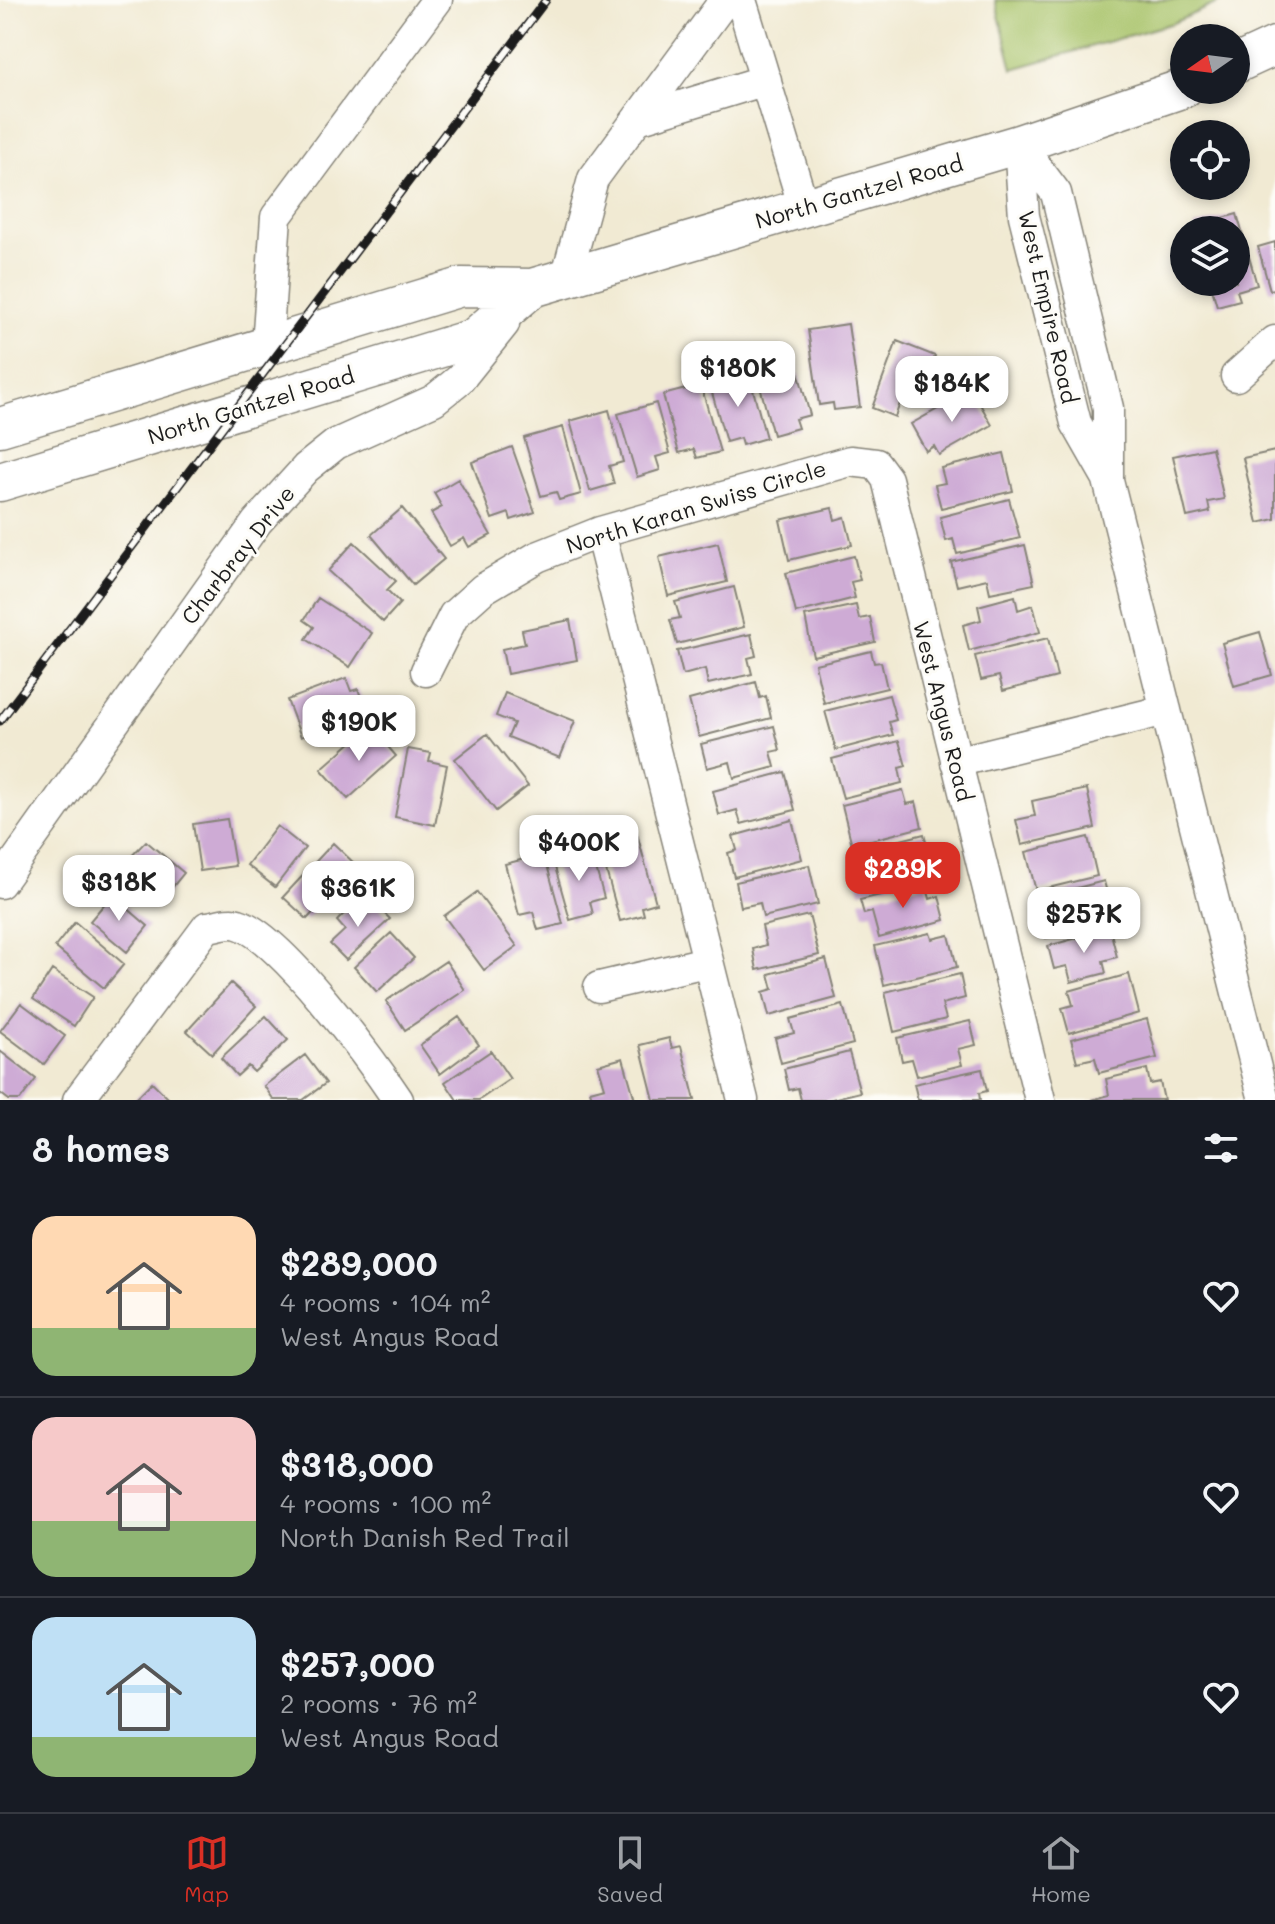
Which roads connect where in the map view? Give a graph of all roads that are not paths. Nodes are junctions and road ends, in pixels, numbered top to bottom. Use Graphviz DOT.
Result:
graph roads {
  1 [pos="437,0"];
  2 [pos="725,0"];
  3 [pos="741,0"];
  4 [pos="1275,46"];
  5 [pos="1250,58"];
  6 [pos="766,80"];
  7 [pos="1170,93"];
  8 [pos="638,119"];
  9 [pos="1019,144"];
  10 [pos="804,208"];
  11 [pos="549,283"];
  12 [pos="1275,341"];
  13 [pos="267,346"];
  14 [pos="1236,376"];
  15 [pos="0,427"];
  16 [pos="876,464"];
  17 [pos="0,482"];
  18 [pos="600,532"];
  19 [pos="426,671"];
  20 [pos="1166,710"];
  21 [pos="956,762"];
  22 [pos="0,883"];
  23 [pos="706,962"];
  24 [pos="599,987"];
  25 [pos="78,1100"];
  26 [pos="398,1100"];
  27 [pos="743,1100"];
  28 [pos="1040,1100"];
  29 [pos="1264,1100"];
  1 -- 13 [label="street"];
  2 -- 8 [label="street"];
  3 -- 6 [label="street"];
  4 -- 5 [label="main road"];
  6 -- 8 [label="street"];
  6 -- 10 [label="street"];
  7 -- 9 [label="main road, North Gantzel Road"];
  8 -- 11 [label="street"];
  9 -- 10 [label="main road, North Gantzel Road"];
  9 -- 20 [label="street, West Empire Road"];
  10 -- 11 [label="main road, North Gantzel Road"];
  11 -- 13 [label="main road, North Gantzel Road"];
  11 -- 17 [label="main road, North Gantzel Road"];
  11 -- 22 [label="street, Charbray Drive"];
  12 -- 14 [label="street"];
  13 -- 15 [label="main road, North Gantzel Road"];
  16 -- 18 [label="street, North Karan Swiss Circle"];
  16 -- 21 [label="street, West Angus Road"];
  18 -- 19 [label="street, North Karan Swiss Circle"];
  18 -- 23 [label="street"];
  20 -- 21 [label="street"];
  20 -- 29 [label="street, West Empire Road"];
  21 -- 28 [label="street, West Angus Road"];
  23 -- 24 [label="street"];
  23 -- 27 [label="street"];
  25 -- 26 [label="street"];
}
